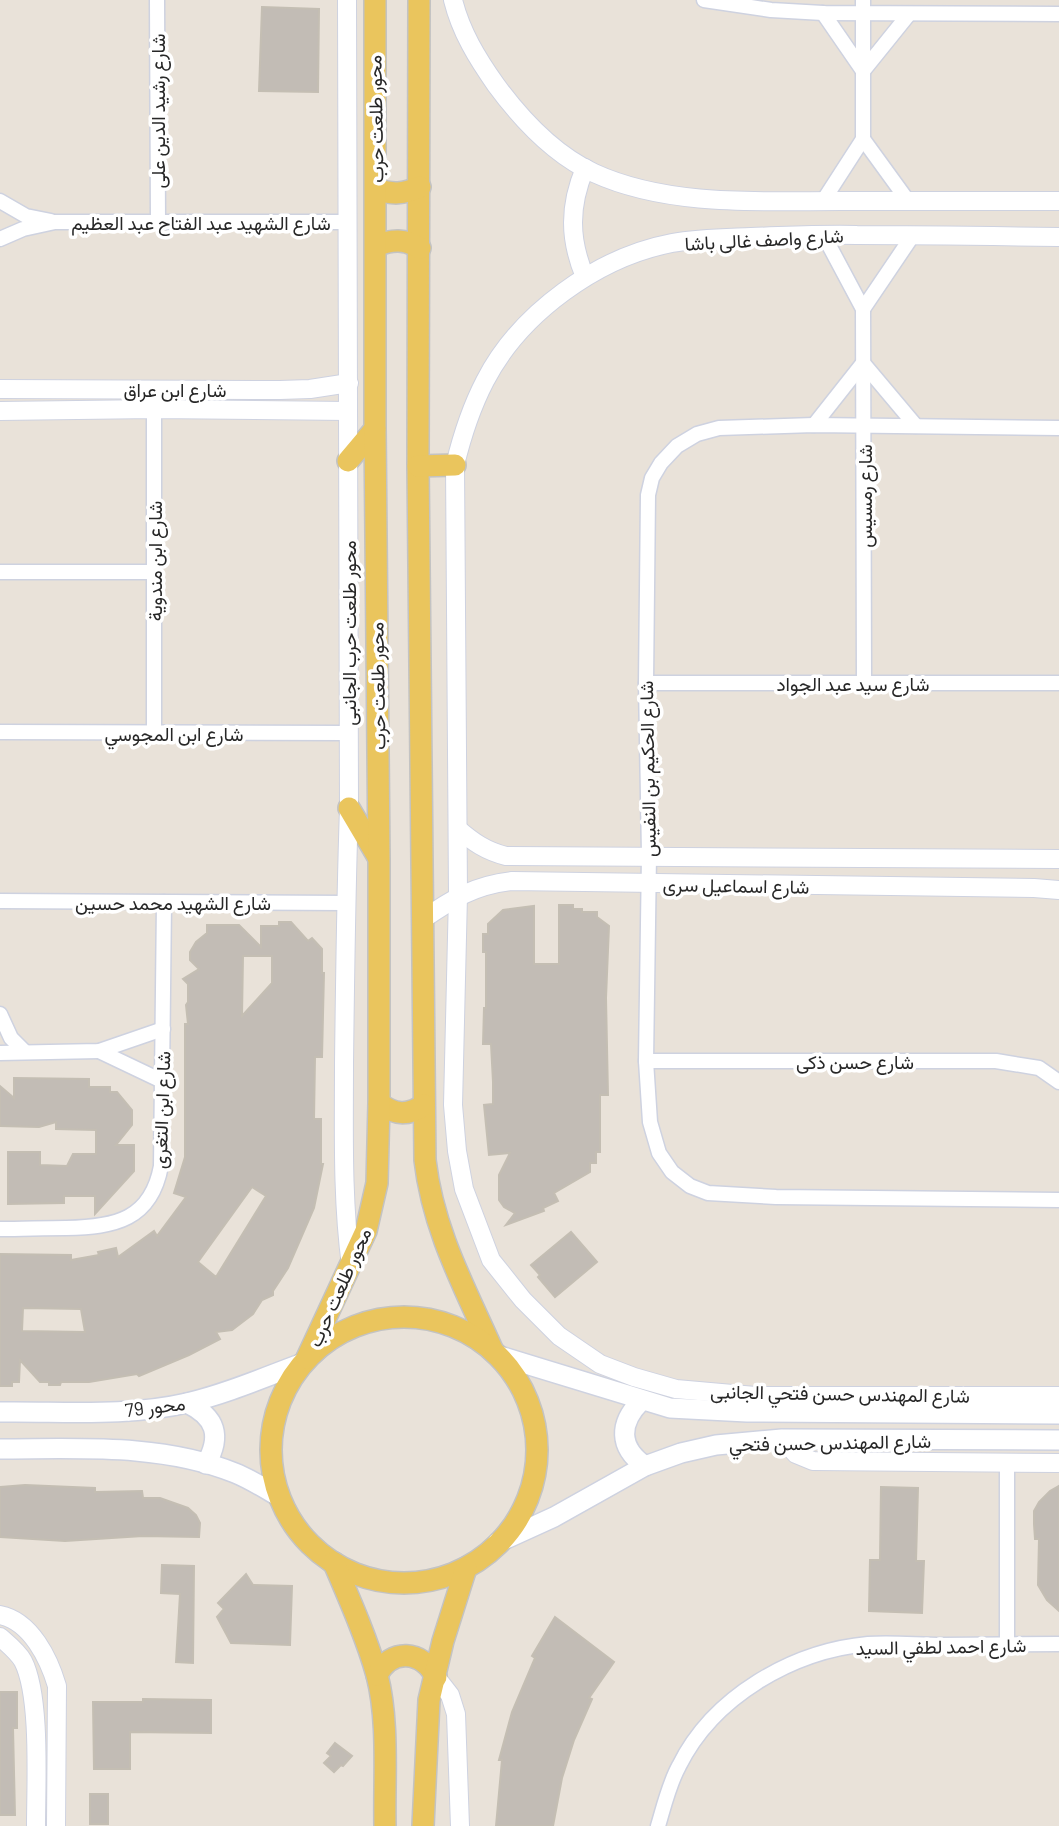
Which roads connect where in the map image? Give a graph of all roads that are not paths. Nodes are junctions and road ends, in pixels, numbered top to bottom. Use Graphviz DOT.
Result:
graph roads {
  1 [pos="157,0"];
  2 [pos="347,0"];
  3 [pos="374,0"];
  4 [pos="419,0"];
  5 [pos="453,0"];
  6 [pos="704,0"];
  7 [pos="864,7"];
  8 [pos="822,13"];
  9 [pos="909,14"];
  10 [pos="1059,14"];
  11 [pos="863,71"];
  12 [pos="863,139"];
  13 [pos="585,168"];
  14 [pos="420,187"];
  15 [pos="376,188"];
  16 [pos="0,201"];
  17 [pos="822,201"];
  18 [pos="908,201"];
  19 [pos="1059,201"];
  20 [pos="55,222"];
  21 [pos="158,222"];
  22 [pos="348,222"];
  23 [pos="823,234"];
  24 [pos="913,235"];
  25 [pos="1059,237"];
  26 [pos="0,239"];
  27 [pos="376,246"];
  28 [pos="420,248"];
  29 [pos="585,277"];
  30 [pos="863,309"];
  31 [pos="863,363"];
  32 [pos="349,383"];
  33 [pos="0,389"];
  34 [pos="155,389"];
  35 [pos="155,409"];
  36 [pos="0,411"];
  37 [pos="348,411"];
  38 [pos="814,425"];
  39 [pos="863,426"];
  40 [pos="916,426"];
  41 [pos="1059,428"];
  42 [pos="374,429"];
  43 [pos="348,461"];
  44 [pos="418,466"];
  45 [pos="455,466"];
  46 [pos="0,572"];
  47 [pos="154,572"];
  48 [pos="646,682"];
  49 [pos="864,682"];
  50 [pos="1059,683"];
  51 [pos="0,732"];
  52 [pos="154,733"];
  53 [pos="348,733"];
  54 [pos="349,808"];
  55 [pos="458,829"];
  56 [pos="649,855"];
  57 [pos="379,859"];
  58 [pos="1059,859"];
  59 [pos="647,884"];
  60 [pos="1059,890"];
  61 [pos="458,895"];
  62 [pos="0,901"];
  63 [pos="164,902"];
  64 [pos="345,903"];
  65 [pos="422,920"];
  66 [pos="0,1014"];
  67 [pos="163,1028"];
  68 [pos="99,1051"];
  69 [pos="25,1052"];
  70 [pos="0,1053"];
  71 [pos="646,1061"];
  72 [pos="162,1081"];
  73 [pos="1059,1082"];
  74 [pos="379,1103"];
  75 [pos="424,1105"];
  76 [pos="1059,1200"];
  77 [pos="0,1229"];
  78 [pos="351,1266"];
  79 [pos="496,1353"];
  80 [pos="305,1360"];
  81 [pos="641,1401"];
  82 [pos="187,1403"];
  83 [pos="821,1404"];
  84 [pos="1051,1405"];
  85 [pos="0,1412"];
  86 [pos="782,1439"];
  87 [pos="1059,1440"];
  88 [pos="0,1449"];
  89 [pos="1059,1463"];
  90 [pos="206,1464"];
  91 [pos="1007,1464"];
  92 [pos="645,1466"];
  93 [pos="278,1496"];
  94 [pos="497,1543"];
  95 [pos="334,1563"];
  96 [pos="466,1568"];
  97 [pos="0,1615"];
  98 [pos="0,1637"];
  99 [pos="1059,1644"];
  100 [pos="1007,1646"];
  101 [pos="377,1675"];
  102 [pos="436,1676"];
  103 [pos="36,1826"];
  104 [pos="56,1826"];
  105 [pos="384,1826"];
  106 [pos="423,1826"];
  107 [pos="460,1826"];
  108 [pos="658,1826"];
  1 -- 21 [label="street, شارع رشيد الدين على"];
  2 -- 22 [label="street, محور طلعت حرب الجانبى"];
  3 -- 15 [label="main road, محور طلعت حرب"];
  4 -- 14 [label="main road"];
  5 -- 13 [label="street, شارع واصف غالى باشا"];
  6 -- 8 [label="street"];
  7 -- 8 [label="street"];
  7 -- 9 [label="street"];
  7 -- 11 [label="street"];
  8 -- 11 [label="street"];
  9 -- 10 [label="street"];
  9 -- 11 [label="street"];
  11 -- 12 [label="street"];
  12 -- 17 [label="street"];
  12 -- 18 [label="street"];
  13 -- 17 [label="street, شارع واصف غالى باشا"];
  13 -- 29 [label="street"];
  14 -- 15 [label="main road"];
  14 -- 28 [label="main road"];
  15 -- 27 [label="main road, محور طلعت حرب"];
  16 -- 20 [label="street, شارع الشهيد عبد الفتاح عبد العظيم"];
  17 -- 18 [label="street, شارع واصف غالى باشا"];
  18 -- 19 [label="street, شارع واصف غالى باشا"];
  20 -- 21 [label="street, شارع الشهيد عبد الفتاح عبد العظيم"];
  20 -- 26 [label="street, شارع الشهيد عبد الفتاح عبد العظيم"];
  21 -- 22 [label="street, شارع الشهيد عبد الفتاح عبد العظيم"];
  22 -- 32 [label="street, محور طلعت حرب الجانبى"];
  23 -- 24 [label="street, شارع واصف غالى باشا"];
  23 -- 29 [label="street, شارع واصف غالى باشا"];
  23 -- 30 [label="street, شارع رمسيس"];
  24 -- 25 [label="street, شارع واصف غالى باشا"];
  24 -- 30 [label="street"];
  27 -- 28 [label="main road"];
  27 -- 42 [label="main road, محور طلعت حرب"];
  28 -- 44 [label="main road"];
  29 -- 45 [label="street, شارع واصف غالى باشا"];
  30 -- 31 [label="street, شارع رمسيس"];
  31 -- 38 [label="street"];
  31 -- 39 [label="street, شارع رمسيس"];
  31 -- 40 [label="street"];
  32 -- 34 [label="street, شارع ابن عراق"];
  32 -- 37 [label="street, محور طلعت حرب الجانبى"];
  33 -- 34 [label="street, شارع ابن عراق"];
  34 -- 35 [label="street, شارع ابن مندوية"];
  35 -- 36 [label="street, شارع ابن عراق"];
  35 -- 37 [label="street, شارع ابن عراق"];
  35 -- 47 [label="street, شارع ابن مندوية"];
  37 -- 43 [label="street, محور طلعت حرب الجانبى"];
  38 -- 39 [label="street, شارع الحكيم بن النفيس"];
  38 -- 48 [label="street, شارع الحكيم بن النفيس"];
  39 -- 40 [label="street, شارع الحكيم بن النفيس"];
  39 -- 49 [label="street, شارع رمسيس"];
  40 -- 41 [label="street, شارع الحكيم بن النفيس"];
  42 -- 43 [label="main road"];
  42 -- 57 [label="main road, محور طلعت حرب"];
  43 -- 53 [label="street, محور طلعت حرب الجانبى"];
  44 -- 45 [label="main road"];
  44 -- 65 [label="main road"];
  45 -- 55 [label="street"];
  46 -- 47 [label="street"];
  47 -- 52 [label="street, شارع ابن مندوية"];
  48 -- 49 [label="street, شارع سيد عبد الجواد"];
  48 -- 56 [label="street, شارع الحكيم بن النفيس"];
  49 -- 50 [label="street, شارع سيد عبد الجواد"];
  51 -- 52 [label="street, شارع ابن المجوسي"];
  52 -- 53 [label="street, شارع ابن المجوسي"];
  53 -- 54 [label="street, محور طلعت حرب الجانبى"];
  54 -- 57 [label="main road"];
  54 -- 64 [label="street, محور طلعت حرب الجانبى"];
  55 -- 56 [label="street, شارع اسماعيل سرى"];
  55 -- 61 [label="street"];
  56 -- 58 [label="street, شارع اسماعيل سرى"];
  56 -- 59 [label="street, شارع الحكيم بن النفيس"];
  57 -- 74 [label="main road, محور طلعت حرب"];
  59 -- 60 [label="street, شارع اسماعيل سرى"];
  59 -- 61 [label="street, شارع اسماعيل سرى"];
  59 -- 71 [label="street, شارع الحكيم بن النفيس"];
  61 -- 65 [label="street, شارع اسماعيل سرى"];
  61 -- 83 [label="street, شارع المهندس حسن فتحي الجانبى"];
  62 -- 63 [label="street, شارع الشهيد محمد حسين"];
  63 -- 64 [label="street, شارع الشهيد محمد حسين"];
  63 -- 67 [label="street, شارع ابن التغرى"];
  64 -- 78 [label="street, محور طلعت حرب الجانبى"];
  65 -- 75 [label="main road"];
  66 -- 69 [label="street"];
  67 -- 68 [label="street"];
  67 -- 72 [label="street, شارع ابن التغرى"];
  68 -- 69 [label="street"];
  68 -- 72 [label="street"];
  69 -- 70 [label="street"];
  71 -- 73 [label="street, شارع حسن ذكى"];
  71 -- 76 [label="street, شارع الحكيم بن النفيس"];
  72 -- 77 [label="street, شارع ابن التغرى"];
  74 -- 75 [label="main road"];
  74 -- 78 [label="main road, محور طلعت حرب"];
  75 -- 79 [label="main road"];
  78 -- 80 [label="main road, محور طلعت حرب"];
  79 -- 80 [label="main road"];
  79 -- 81 [label="main road, شارع المهندس حسن فتحي"];
  79 -- 94 [label="main road"];
  80 -- 82 [label="main road, محور 79"];
  80 -- 93 [label="main road"];
  81 -- 83 [label="main road, شارع المهندس حسن فتحي"];
  81 -- 92 [label="main road"];
  82 -- 85 [label="main road, محور 79"];
  82 -- 90 [label="main road"];
  83 -- 84 [label="main road, شارع المهندس حسن فتحي"];
  86 -- 87 [label="main road, شارع المهندس حسن فتحي"];
  86 -- 91 [label="street"];
  86 -- 92 [label="main road, شارع المهندس حسن فتحي"];
  88 -- 90 [label="main road"];
  89 -- 91 [label="street"];
  90 -- 93 [label="main road"];
  91 -- 100 [label="street"];
  92 -- 94 [label="main road, شارع المهندس حسن فتحي"];
  93 -- 95 [label="main road"];
  94 -- 96 [label="main road"];
  95 -- 96 [label="main road"];
  95 -- 101 [label="main road"];
  96 -- 102 [label="main road"];
  97 -- 104 [label="street"];
  98 -- 103 [label="street"];
  99 -- 100 [label="street, شارع احمد لطفي السيد"];
  100 -- 108 [label="street, شارع احمد لطفي السيد"];
  101 -- 102 [label="main road"];
  101 -- 105 [label="main road"];
  102 -- 106 [label="main road"];
  102 -- 107 [label="street"];
}
